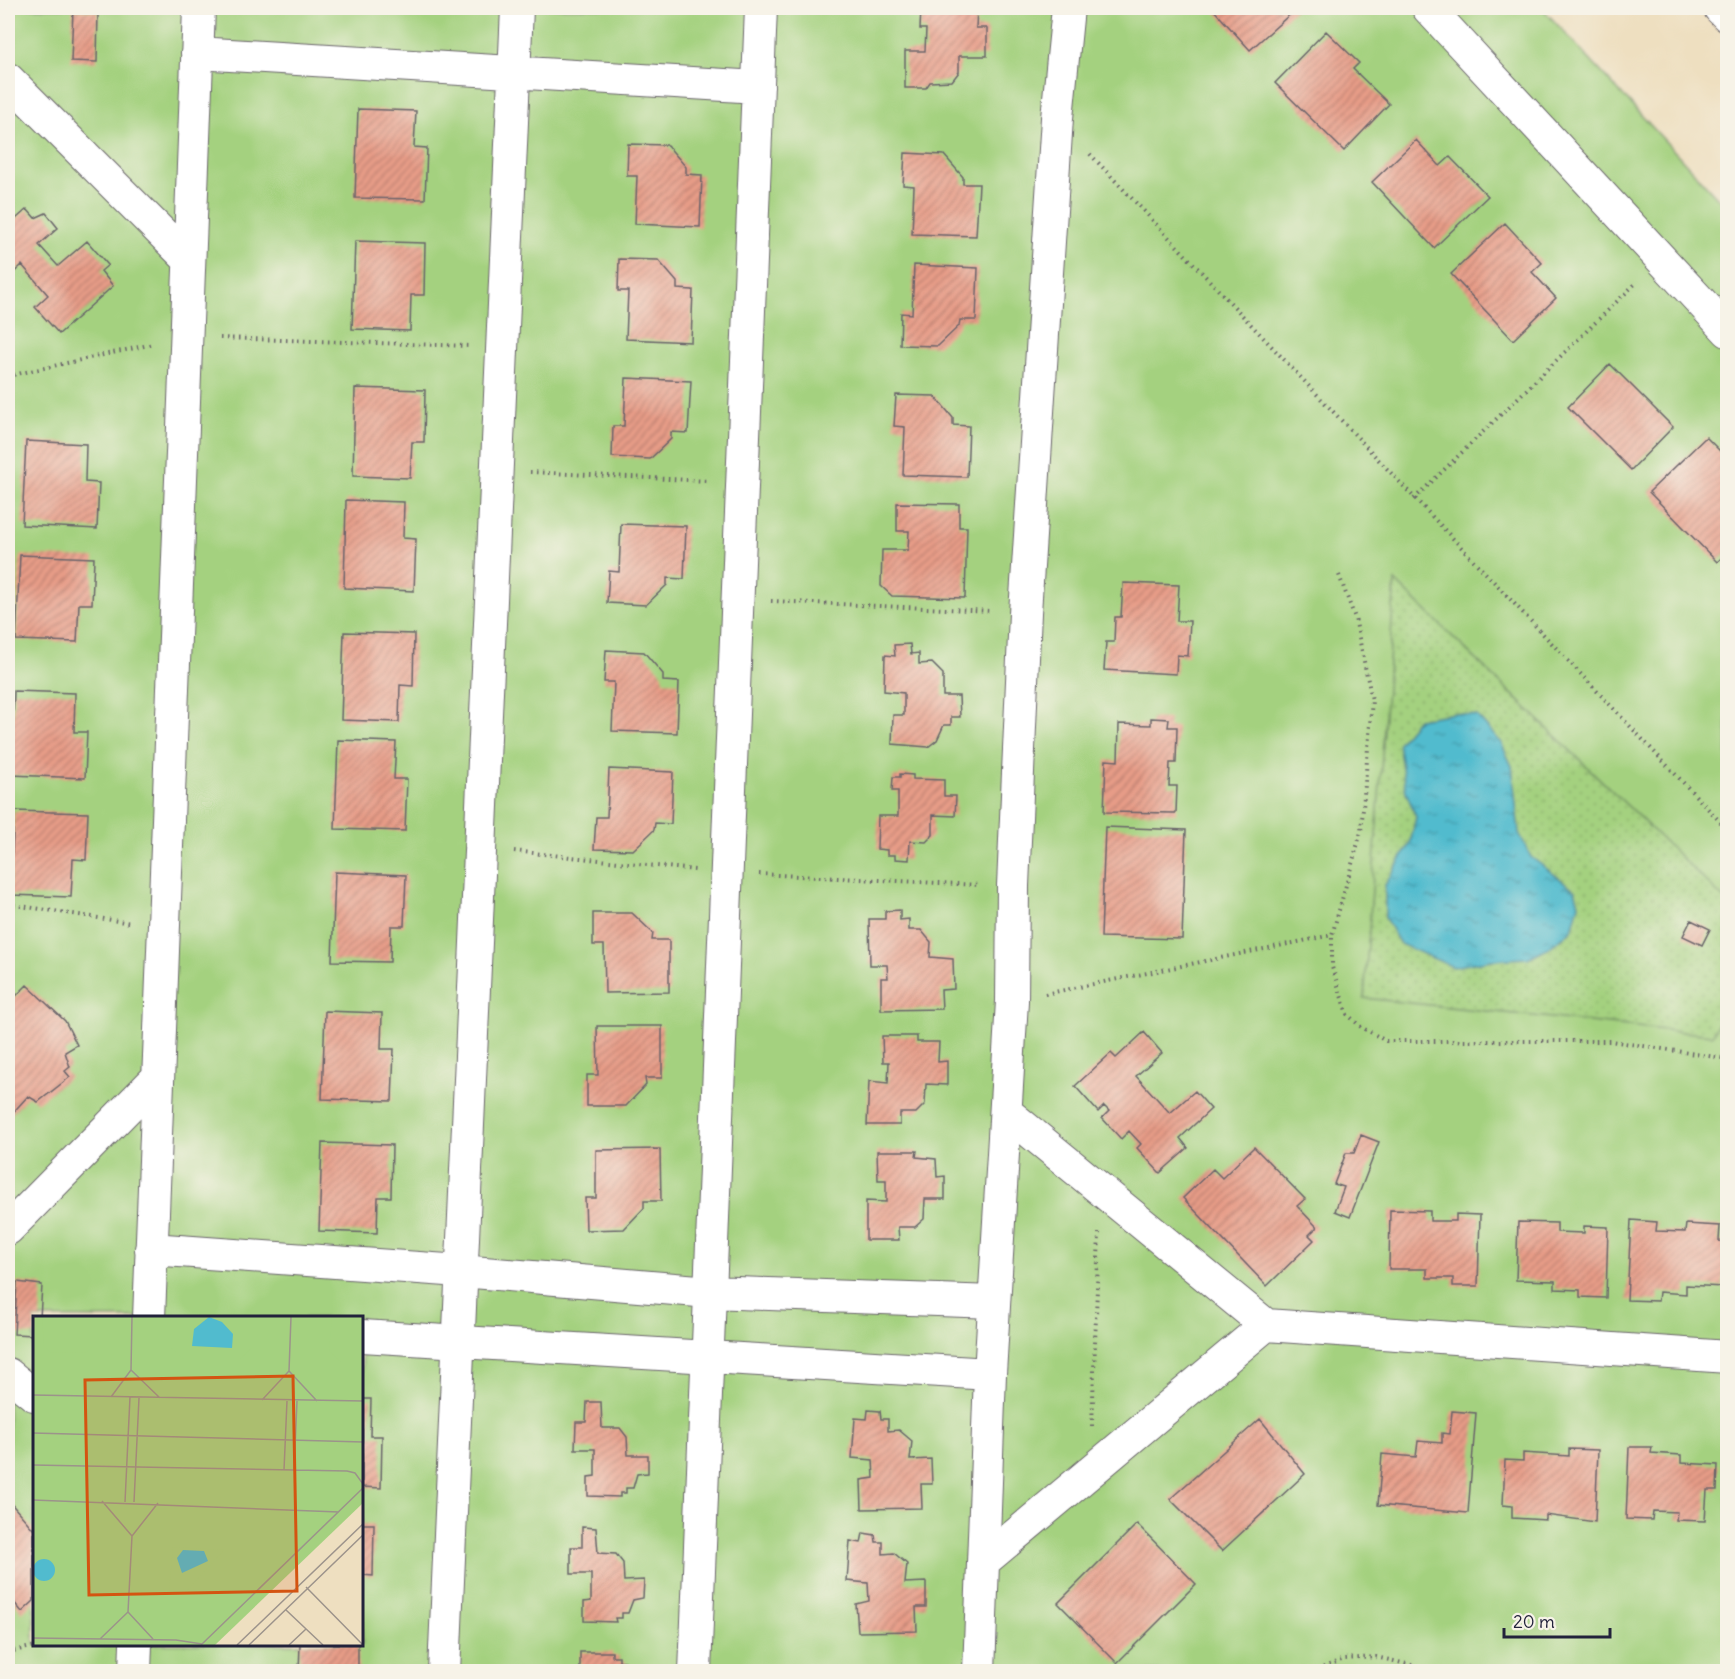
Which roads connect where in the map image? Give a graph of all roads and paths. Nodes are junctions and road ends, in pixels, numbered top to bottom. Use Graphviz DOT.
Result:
graph roads {
  1 [pos="199,8"];
  2 [pos="517,8"];
  3 [pos="752,8"];
  4 [pos="1068,8"];
  5 [pos="1428,8"];
  6 [pos="1720,8"];
  7 [pos="1728,16"];
  8 [pos="197,53"];
  9 [pos="514,72"];
  10 [pos="8,79"];
  11 [pos="758,87"];
  12 [pos="1057,118"];
  13 [pos="1660,258"];
  14 [pos="189,260"];
  15 [pos="1728,331"];
  16 [pos="186,336"];
  17 [pos="502,347"];
  18 [pos="8,376"];
  19 [pos="497,470"];
  20 [pos="742,483"];
  21 [pos="1414,499"];
  22 [pos="1339,575"];
  23 [pos="738,600"];
  24 [pos="1025,613"];
  25 [pos="1728,830"];
  26 [pos="8,904"];
  27 [pos="164,928"];
  28 [pos="1332,935"];
  29 [pos="1012,1001"];
  30 [pos="1728,1059"];
  31 [pos="158,1077"];
  32 [pos="1006,1112"];
  33 [pos="1101,1189"];
  34 [pos="8,1228"];
  35 [pos="151,1249"];
  36 [pos="461,1270"];
  37 [pos="710,1292"];
  38 [pos="994,1302"];
  39 [pos="149,1316"];
  40 [pos="1266,1325"];
  41 [pos="363,1336"];
  42 [pos="458,1341"];
  43 [pos="707,1356"];
  44 [pos="1728,1357"];
  45 [pos="8,1374"];
  46 [pos="990,1374"];
  47 [pos="33,1394"];
  48 [pos="1090,1472"];
  49 [pos="983,1562"];
  50 [pos="36,1646"];
  51 [pos="136,1646"];
  52 [pos="8,1652"];
  53 [pos="135,1671"];
  54 [pos="444,1671"];
  55 [pos="695,1671"];
  56 [pos="979,1671"];
  57 [pos="1312,1671"];
  58 [pos="1465,1671"];
  59 [pos="1509,1671"];
  60 [pos="1567,1671"];
  61 [pos="1630,1671"];
  62 [pos="1680,1671"];
  1 -- 8 [label="street"];
  2 -- 9 [label="street"];
  3 -- 11 [label="street"];
  4 -- 12 [label="street"];
  5 -- 13 [label="street"];
  6 -- 7 [label="street"];
  8 -- 9 [label="street"];
  8 -- 14 [label="street"];
  9 -- 11 [label="street"];
  9 -- 17 [label="street"];
  10 -- 14 [label="street"];
  11 -- 20 [label="street"];
  12 -- 21 [label="path"];
  12 -- 24 [label="street"];
  13 -- 15 [label="street"];
  13 -- 21 [label="path"];
  14 -- 16 [label="street"];
  16 -- 17 [label="path"];
  16 -- 18 [label="path"];
  16 -- 27 [label="street"];
  17 -- 19 [label="street"];
  19 -- 20 [label="path"];
  19 -- 36 [label="street"];
  20 -- 23 [label="street"];
  21 -- 25 [label="path"];
  22 -- 28 [label="path"];
  23 -- 24 [label="path"];
  23 -- 37 [label="street"];
  24 -- 29 [label="street"];
  26 -- 27 [label="path"];
  27 -- 31 [label="street"];
  28 -- 29 [label="path"];
  28 -- 30 [label="path"];
  29 -- 32 [label="street"];
  31 -- 34 [label="street"];
  31 -- 35 [label="street"];
  32 -- 33 [label="street"];
  32 -- 38 [label="street"];
  33 -- 40 [label="street"];
  33 -- 48 [label="path"];
  35 -- 36 [label="street"];
  35 -- 39 [label="street"];
  36 -- 37 [label="street"];
  36 -- 42 [label="street"];
  37 -- 38 [label="street"];
  37 -- 43 [label="street"];
  38 -- 46 [label="street"];
  40 -- 44 [label="street"];
  40 -- 48 [label="street"];
  41 -- 42 [label="street"];
  42 -- 43 [label="street"];
  42 -- 54 [label="street"];
  43 -- 46 [label="street"];
  43 -- 55 [label="street"];
  45 -- 47 [label="street"];
  46 -- 49 [label="street"];
  48 -- 49 [label="street"];
  49 -- 56 [label="street"];
  50 -- 52 [label="path"];
  51 -- 53 [label="street"];
  57 -- 58 [label="path"];
  59 -- 60 [label="path"];
  61 -- 62 [label="path"];
}
